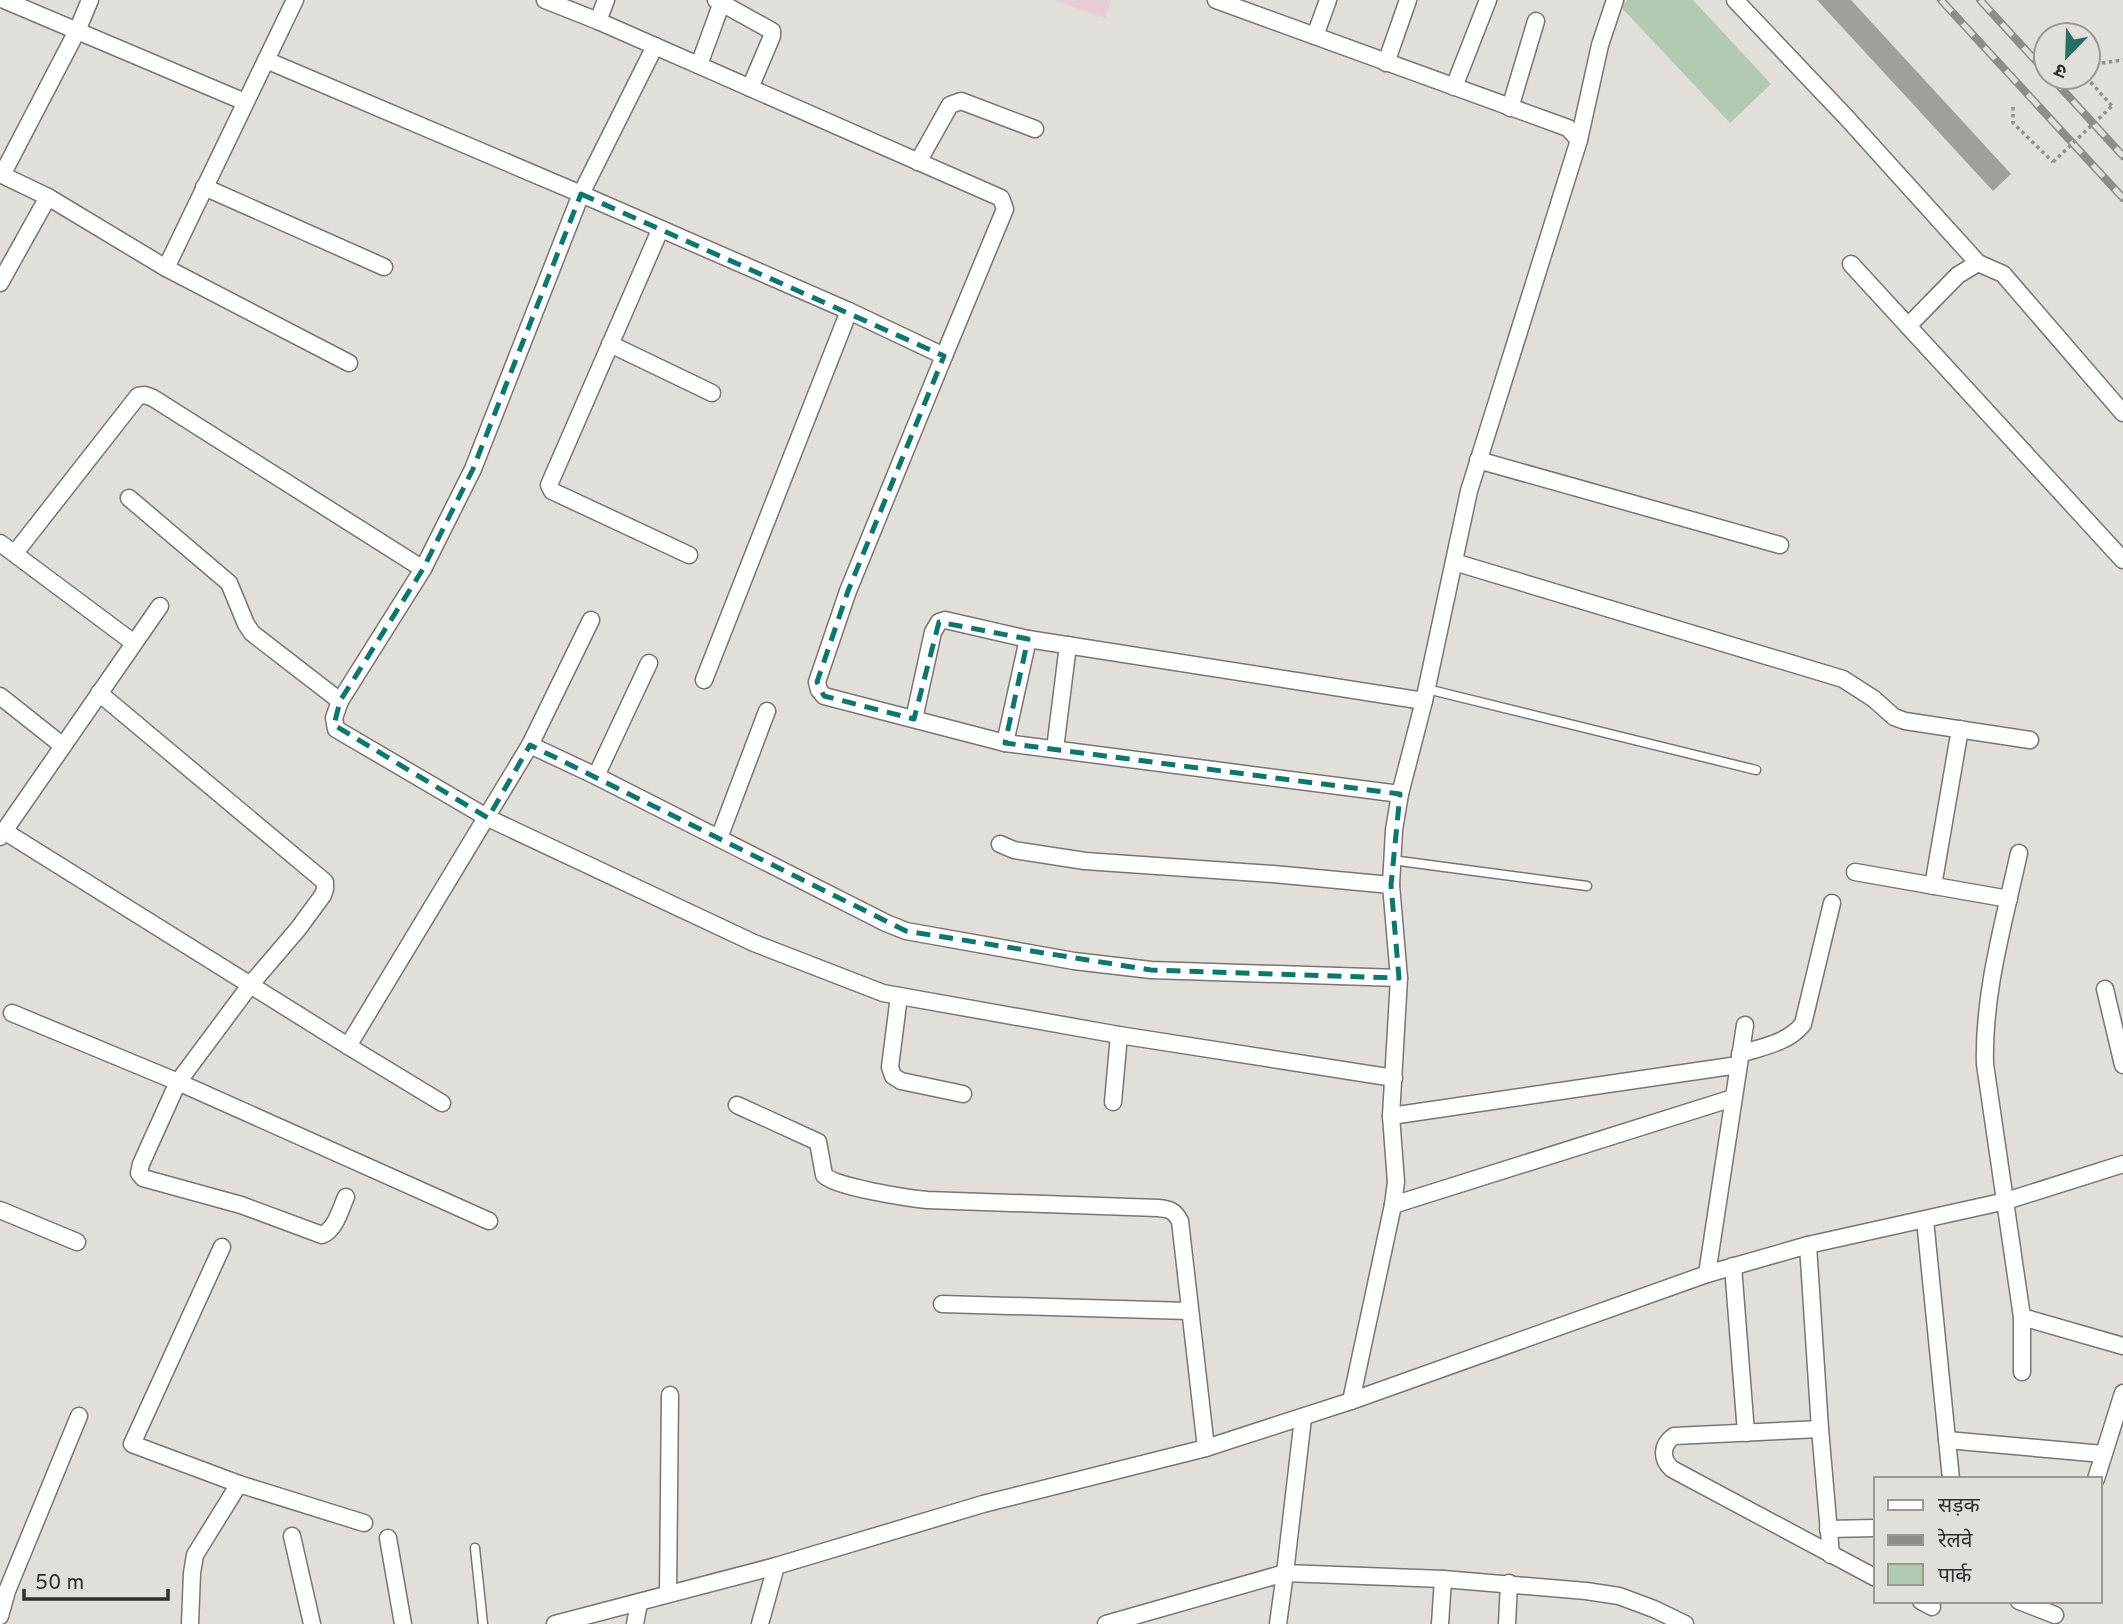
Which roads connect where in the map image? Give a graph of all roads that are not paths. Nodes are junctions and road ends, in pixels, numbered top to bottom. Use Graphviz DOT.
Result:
graph roads {
  1 [pos="4,0"];
  2 [pos="90,0"];
  3 [pos="295,0"];
  4 [pos="545,0"];
  5 [pos="606,0"];
  6 [pos="1216,0"];
  7 [pos="1328,0"];
  8 [pos="1408,0"];
  9 [pos="1489,0"];
  10 [pos="1615,0"];
  11 [pos="1735,0"];
  12 [pos="719,1"];
  13 [pos="598,21"];
  14 [pos="1536,21"];
  15 [pos="77,31"];
  16 [pos="1315,36"];
  17 [pos="655,46"];
  18 [pos="266,60"];
  19 [pos="1386,63"];
  20 [pos="699,65"];
  21 [pos="1454,87"];
  22 [pos="750,88"];
  23 [pos="245,102"];
  24 [pos="1510,108"];
  25 [pos="1035,129"];
  26 [pos="1579,140"];
  27 [pos="918,162"];
  28 [pos="1,175"];
  29 [pos="204,187"];
  30 [pos="582,194"];
  31 [pos="48,197"];
  32 [pos="660,230"];
  33 [pos="1978,263"];
  34 [pos="1851,264"];
  35 [pos="384,267"];
  36 [pos="166,268"];
  37 [pos="0,283"];
  38 [pos="849,311"];
  39 [pos="1908,326"];
  40 [pos="610,344"];
  41 [pos="944,356"];
  42 [pos="349,363"];
  43 [pos="712,393"];
  44 [pos="2123,412"];
  45 [pos="1478,460"];
  46 [pos="129,498"];
  47 [pos="0,543"];
  48 [pos="1780,545"];
  49 [pos="15,553"];
  50 [pos="689,555"];
  51 [pos="2123,560"];
  52 [pos="1454,562"];
  53 [pos="423,569"];
  54 [pos="160,606"];
  55 [pos="591,620"];
  56 [pos="1028,639"];
  57 [pos="134,643"];
  58 [pos="1068,645"];
  59 [pos="649,663"];
  60 [pos="704,680"];
  61 [pos="99,693"];
  62 [pos="1425,695"];
  63 [pos="0,696"];
  64 [pos="340,701"];
  65 [pos="766,711"];
  66 [pos="914,719"];
  67 [pos="1960,729"];
  68 [pos="2030,740"];
  69 [pos="1005,743"];
  70 [pos="63,746"];
  71 [pos="530,746"];
  72 [pos="1055,749"];
  73 [pos="1755,770"];
  74 [pos="596,776"];
  75 [pos="1400,794"];
  76 [pos="488,818"];
  77 [pos="2,834"];
  78 [pos="719,838"];
  79 [pos="1000,844"];
  80 [pos="2019,853"];
  81 [pos="1392,860"];
  82 [pos="1855,872"];
  83 [pos="1391,885"];
  84 [pos="1587,886"];
  85 [pos="1933,886"];
  86 [pos="2009,899"];
  87 [pos="1832,903"];
  88 [pos="1399,978"];
  89 [pos="251,984"];
  90 [pos="2105,989"];
  91 [pos="899,996"];
  92 [pos="12,1013"];
  93 [pos="1745,1025"];
  94 [pos="1119,1035"];
  95 [pos="348,1046"];
  96 [pos="1739,1060"];
  97 [pos="2123,1065"];
  98 [pos="1394,1078"];
  99 [pos="178,1082"];
  100 [pos="963,1094"];
  101 [pos="1733,1098"];
  102 [pos="1113,1102"];
  103 [pos="442,1103"];
  104 [pos="737,1105"];
  105 [pos="1391,1116"];
  106 [pos="2123,1164"];
  107 [pos="346,1197"];
  108 [pos="2006,1201"];
  109 [pos="1393,1205"];
  110 [pos="0,1210"];
  111 [pos="1925,1220"];
  112 [pos="489,1221"];
  113 [pos="77,1242"];
  114 [pos="1808,1245"];
  115 [pos="222,1247"];
  116 [pos="1733,1266"];
  117 [pos="1707,1274"];
  118 [pos="942,1304"];
  119 [pos="1189,1311"];
  120 [pos="2022,1317"];
  121 [pos="2123,1346"];
  122 [pos="2022,1372"];
  123 [pos="2123,1393"];
  124 [pos="670,1395"];
  125 [pos="1351,1401"];
  126 [pos="79,1416"];
  127 [pos="1303,1418"];
  128 [pos="1819,1429"];
  129 [pos="1746,1433"];
  130 [pos="1947,1440"];
  131 [pos="1206,1448"];
  132 [pos="2103,1454"];
  133 [pos="1951,1477"];
  134 [pos="2097,1477"];
  135 [pos="239,1484"];
  136 [pos="364,1523"];
  137 [pos="1874,1528"];
  138 [pos="1828,1529"];
  139 [pos="292,1536"];
  140 [pos="388,1538"];
  141 [pos="475,1548"];
  142 [pos="1831,1555"];
  143 [pos="776,1566"];
  144 [pos="1285,1573"];
  145 [pos="1874,1577"];
  146 [pos="1443,1579"];
  147 [pos="1509,1583"];
  148 [pos="667,1594"];
  149 [pos="639,1603"];
  150 [pos="2025,1603"];
  151 [pos="2055,1614"];
  152 [pos="0,1616"];
  153 [pos="190,1624"];
  154 [pos="312,1624"];
  155 [pos="403,1624"];
  156 [pos="483,1624"];
  157 [pos="555,1624"];
  158 [pos="635,1624"];
  159 [pos="760,1624"];
  160 [pos="1106,1624"];
  161 [pos="1278,1624"];
  162 [pos="1440,1624"];
  163 [pos="1507,1624"];
  164 [pos="1685,1624"];
  1 -- 15 [label="street"];
  2 -- 15 [label="street"];
  3 -- 18 [label="street"];
  4 -- 13 [label="street"];
  5 -- 13 [label="street"];
  6 -- 16 [label="street"];
  7 -- 16 [label="street"];
  8 -- 19 [label="street"];
  9 -- 21 [label="street"];
  10 -- 26 [label="street"];
  11 -- 33 [label="street"];
  12 -- 20 [label="street"];
  12 -- 22 [label="street"];
  13 -- 17 [label="street"];
  14 -- 24 [label="street"];
  15 -- 23 [label="street"];
  15 -- 28 [label="street"];
  16 -- 19 [label="street"];
  17 -- 20 [label="street"];
  17 -- 30 [label="street"];
  18 -- 23 [label="street"];
  18 -- 30 [label="street"];
  19 -- 21 [label="street"];
  20 -- 22 [label="street"];
  21 -- 24 [label="street"];
  22 -- 27 [label="street"];
  23 -- 29 [label="street"];
  24 -- 26 [label="street"];
  25 -- 27 [label="street"];
  26 -- 45 [label="street"];
  27 -- 41 [label="street"];
  28 -- 31 [label="street"];
  29 -- 35 [label="street"];
  29 -- 36 [label="street"];
  30 -- 32 [label="street"];
  30 -- 53 [label="street"];
  31 -- 36 [label="street"];
  31 -- 37 [label="street"];
  32 -- 38 [label="street"];
  32 -- 40 [label="street"];
  33 -- 39 [label="street"];
  33 -- 44 [label="street"];
  34 -- 39 [label="street"];
  36 -- 42 [label="street"];
  38 -- 41 [label="street"];
  38 -- 60 [label="street"];
  39 -- 51 [label="street"];
  40 -- 43 [label="street"];
  40 -- 50 [label="street"];
  41 -- 66 [label="street"];
  45 -- 48 [label="street"];
  45 -- 52 [label="street"];
  46 -- 64 [label="street"];
  47 -- 49 [label="street"];
  49 -- 53 [label="street"];
  49 -- 57 [label="street"];
  52 -- 62 [label="street"];
  52 -- 67 [label="street"];
  53 -- 64 [label="street"];
  54 -- 57 [label="street"];
  55 -- 71 [label="street"];
  56 -- 58 [label="street"];
  56 -- 66 [label="street"];
  56 -- 69 [label="street"];
  57 -- 61 [label="street"];
  58 -- 62 [label="street"];
  58 -- 72 [label="street"];
  59 -- 74 [label="street"];
  61 -- 70 [label="street"];
  61 -- 89 [label="street"];
  62 -- 73 [label="lane"];
  62 -- 75 [label="street"];
  63 -- 70 [label="street"];
  64 -- 76 [label="street"];
  65 -- 78 [label="street"];
  66 -- 69 [label="street"];
  67 -- 68 [label="street"];
  67 -- 85 [label="street"];
  69 -- 72 [label="street"];
  70 -- 77 [label="street"];
  71 -- 74 [label="street"];
  71 -- 76 [label="street"];
  72 -- 75 [label="street"];
  74 -- 78 [label="street"];
  75 -- 81 [label="street"];
  76 -- 91 [label="street"];
  76 -- 95 [label="street"];
  77 -- 89 [label="street"];
  78 -- 88 [label="street"];
  79 -- 83 [label="street"];
  80 -- 86 [label="street"];
  81 -- 83 [label="street"];
  81 -- 84 [label="lane"];
  82 -- 85 [label="street"];
  83 -- 88 [label="street"];
  85 -- 86 [label="street"];
  86 -- 108 [label="street"];
  87 -- 96 [label="street"];
  88 -- 98 [label="street"];
  89 -- 95 [label="street"];
  89 -- 99 [label="street"];
  90 -- 97 [label="street"];
  91 -- 94 [label="street"];
  91 -- 100 [label="street"];
  92 -- 99 [label="street"];
  93 -- 96 [label="street"];
  94 -- 98 [label="street"];
  94 -- 102 [label="street"];
  95 -- 103 [label="street"];
  96 -- 101 [label="street"];
  96 -- 105 [label="street"];
  98 -- 105 [label="street"];
  99 -- 107 [label="street"];
  99 -- 112 [label="street"];
  101 -- 109 [label="street"];
  101 -- 117 [label="street"];
  104 -- 119 [label="street"];
  105 -- 109 [label="street"];
  106 -- 108 [label="street"];
  108 -- 111 [label="street"];
  108 -- 120 [label="street"];
  109 -- 125 [label="street"];
  110 -- 113 [label="street"];
  111 -- 114 [label="street"];
  111 -- 130 [label="street"];
  114 -- 116 [label="street"];
  114 -- 128 [label="street"];
  115 -- 135 [label="street"];
  116 -- 117 [label="street"];
  116 -- 129 [label="street"];
  117 -- 125 [label="street"];
  118 -- 119 [label="street"];
  119 -- 131 [label="street"];
  120 -- 121 [label="street"];
  120 -- 122 [label="street"];
  123 -- 132 [label="street"];
  124 -- 148 [label="street"];
  125 -- 127 [label="street"];
  126 -- 152 [label="street"];
  127 -- 131 [label="street"];
  127 -- 144 [label="street"];
  128 -- 129 [label="street"];
  128 -- 138 [label="street"];
  129 -- 142 [label="street"];
  130 -- 132 [label="street"];
  130 -- 133 [label="street"];
  131 -- 143 [label="street"];
  132 -- 134 [label="street"];
  135 -- 136 [label="street"];
  135 -- 153 [label="street"];
  137 -- 138 [label="street"];
  138 -- 142 [label="street"];
  139 -- 154 [label="street"];
  140 -- 155 [label="street"];
  141 -- 156 [label="lane"];
  142 -- 145 [label="street"];
  143 -- 148 [label="street"];
  143 -- 159 [label="street"];
  144 -- 146 [label="street"];
  144 -- 160 [label="street"];
  144 -- 161 [label="street"];
  146 -- 147 [label="street"];
  146 -- 162 [label="street"];
  147 -- 163 [label="street"];
  147 -- 164 [label="street"];
  148 -- 149 [label="street"];
  149 -- 157 [label="street"];
  149 -- 158 [label="street"];
  150 -- 151 [label="street"];
}
